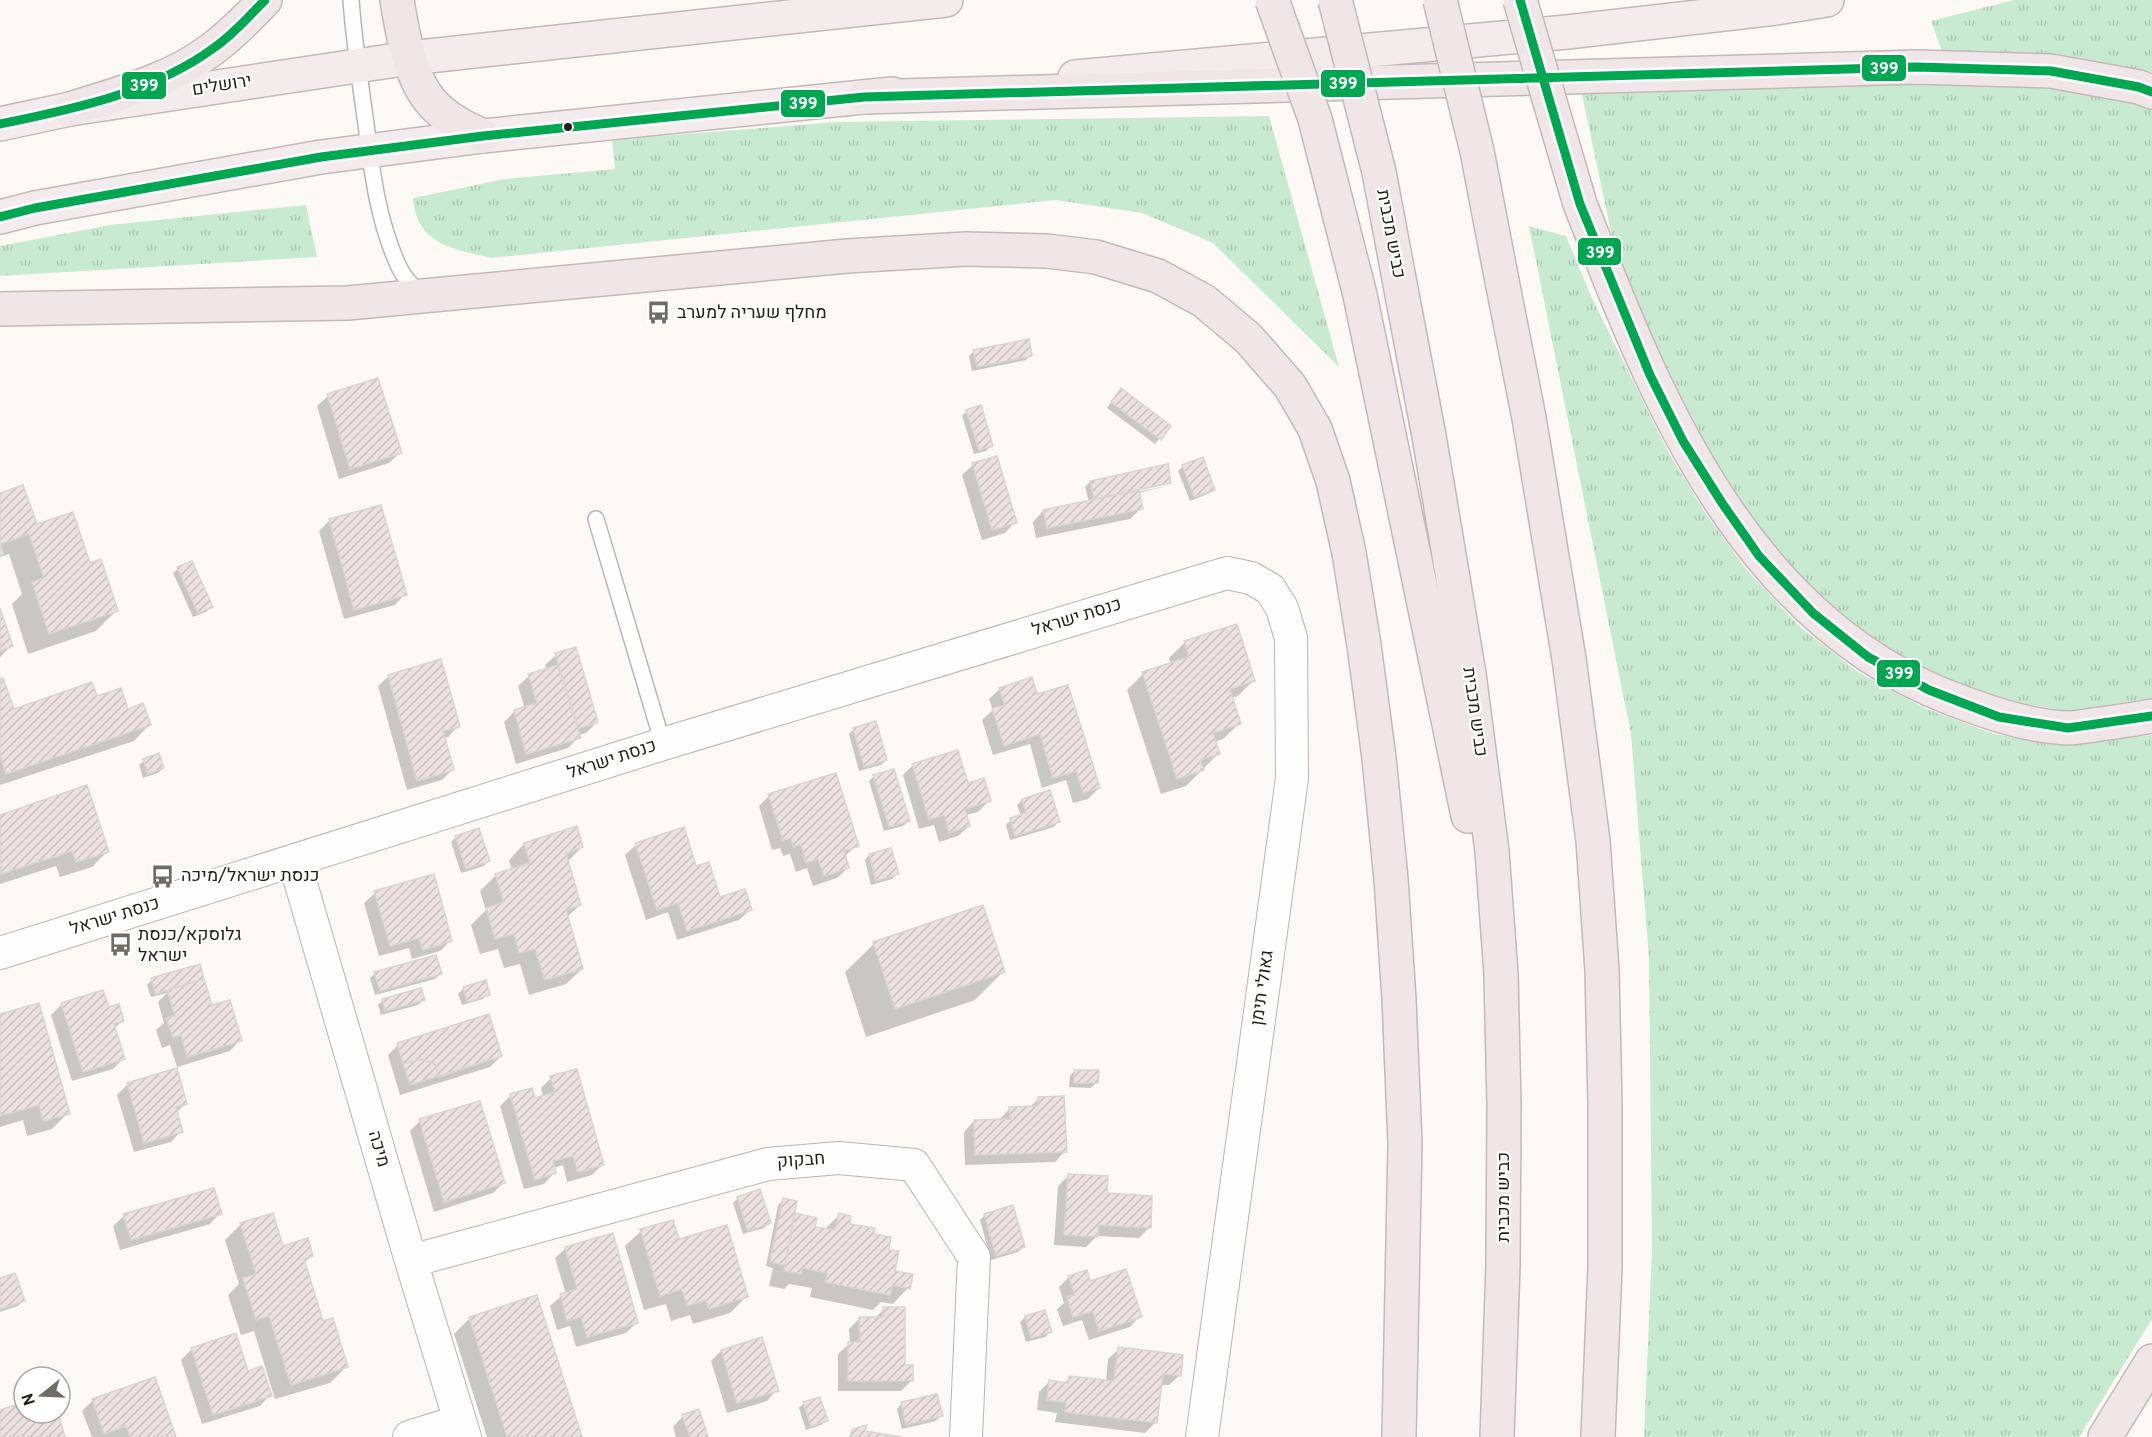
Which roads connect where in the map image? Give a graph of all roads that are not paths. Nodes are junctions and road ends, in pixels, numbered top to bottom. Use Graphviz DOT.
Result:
graph roads {
  1 [pos="265,0"];
  2 [pos="351,0"];
  3 [pos="397,0"];
  4 [pos="946,0"];
  5 [pos="1272,0"];
  6 [pos="1335,0"];
  7 [pos="1440,0"];
  8 [pos="1520,0"];
  9 [pos="1827,0"];
  10 [pos="410,58"];
  11 [pos="358,65"];
  12 [pos="2152,92"];
  13 [pos="864,97"];
  14 [pos="70,110"];
  15 [pos="0,124"];
  16 [pos="483,136"];
  17 [pos="369,151"];
  18 [pos="0,217"];
  19 [pos="422,294"];
  20 [pos="0,309"];
  21 [pos="596,519"];
  22 [pos="1227,573"];
  23 [pos="2152,716"];
  24 [pos="663,744"];
  25 [pos="294,860"];
  26 [pos="0,953"];
  27 [pos="1501,974"];
  28 [pos="411,1261"];
  29 [pos="2152,1361"];
  30 [pos="462,1429"];
  31 [pos="409,1437"];
  32 [pos="966,1437"];
  33 [pos="1202,1437"];
  34 [pos="1399,1437"];
  35 [pos="1497,1437"];
  36 [pos="1598,1437"];
  37 [pos="2105,1437"];
  1 -- 14 [label="highway"];
  2 -- 11 [label="lane"];
  3 -- 10 [label="highway"];
  4 -- 10 [label="highway, ירושלים"];
  5 -- 27 [label="highway, bridge"];
  6 -- 27 [label="highway, כביש מכבית, bridge"];
  7 -- 36 [label="highway, bridge"];
  8 -- 23 [label="highway, bridge"];
  9 -- 13 [label="highway"];
  10 -- 11 [label="highway, ירושלים"];
  10 -- 16 [label="highway"];
  11 -- 14 [label="highway, ירושלים"];
  11 -- 17 [label="lane"];
  12 -- 13 [label="highway"];
  13 -- 16 [label="highway"];
  14 -- 15 [label="highway, ירושלים"];
  16 -- 17 [label="highway"];
  17 -- 18 [label="highway"];
  17 -- 19 [label="lane"];
  19 -- 20 [label="highway"];
  19 -- 34 [label="highway"];
  21 -- 24 [label="lane"];
  22 -- 24 [label="street, כנסת ישראל"];
  22 -- 33 [label="street, גאולי תימן"];
  24 -- 25 [label="street, כנסת ישראל"];
  25 -- 26 [label="street, כנסת ישראל"];
  25 -- 28 [label="street, מיכה"];
  27 -- 35 [label="highway, כביש מכבית"];
  28 -- 30 [label="street, מיכה"];
  28 -- 32 [label="street, חבקוק"];
  29 -- 37 [label="highway"];
  30 -- 31 [label="street"];
}
